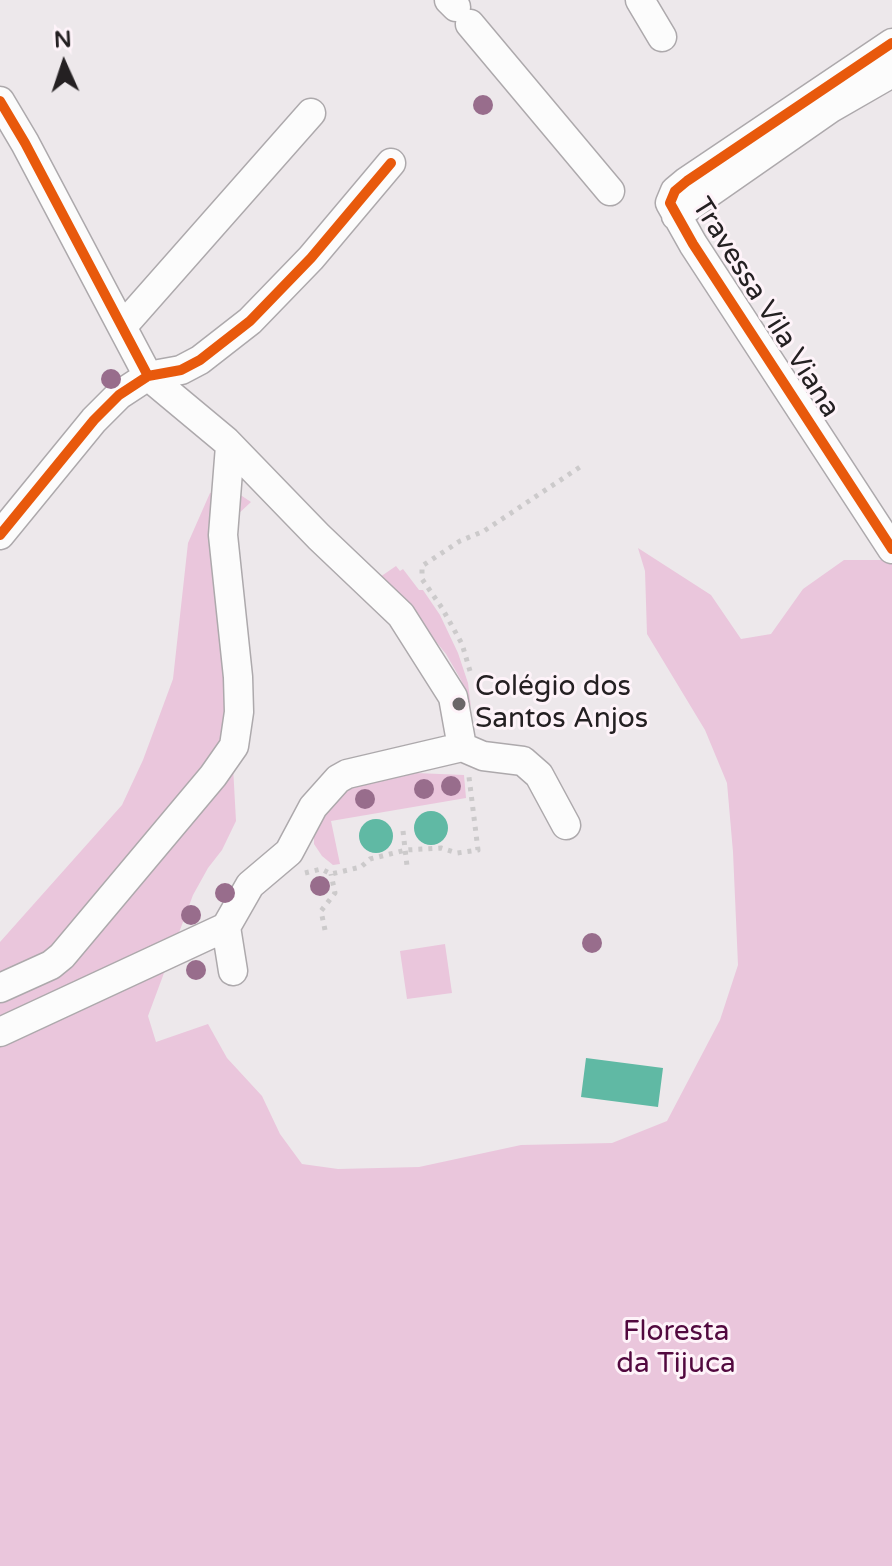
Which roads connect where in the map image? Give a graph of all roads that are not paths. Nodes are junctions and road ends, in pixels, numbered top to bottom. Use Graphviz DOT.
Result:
graph roads {
  1 [pos="640,0"];
  2 [pos="458,11"];
  3 [pos="662,37"];
  4 [pos="892,43"];
  5 [pos="892,73"];
  6 [pos="0,101"];
  7 [pos="311,113"];
  8 [pos="391,163"];
  9 [pos="610,191"];
  10 [pos="676,216"];
  11 [pos="123,326"];
  12 [pos="148,376"];
  13 [pos="230,446"];
  14 [pos="0,535"];
  15 [pos="892,549"];
  16 [pos="467,750"];
  17 [pos="566,825"];
  18 [pos="226,927"];
  19 [pos="233,971"];
  20 [pos="0,988"];
  21 [pos="0,1032"];
  1 -- 3 [label="street"];
  2 -- 9 [label="street"];
  4 -- 10 [label="street, Travessa Vila Viana"];
  5 -- 10 [label="street"];
  6 -- 11 [label="street"];
  7 -- 11 [label="street"];
  8 -- 12 [label="street"];
  10 -- 15 [label="street, Travessa Vila Viana"];
  11 -- 12 [label="street"];
  12 -- 13 [label="street"];
  12 -- 14 [label="street"];
  13 -- 16 [label="street"];
  13 -- 20 [label="street"];
  16 -- 17 [label="street"];
  16 -- 18 [label="street"];
  18 -- 19 [label="street"];
  18 -- 21 [label="street"];
}
